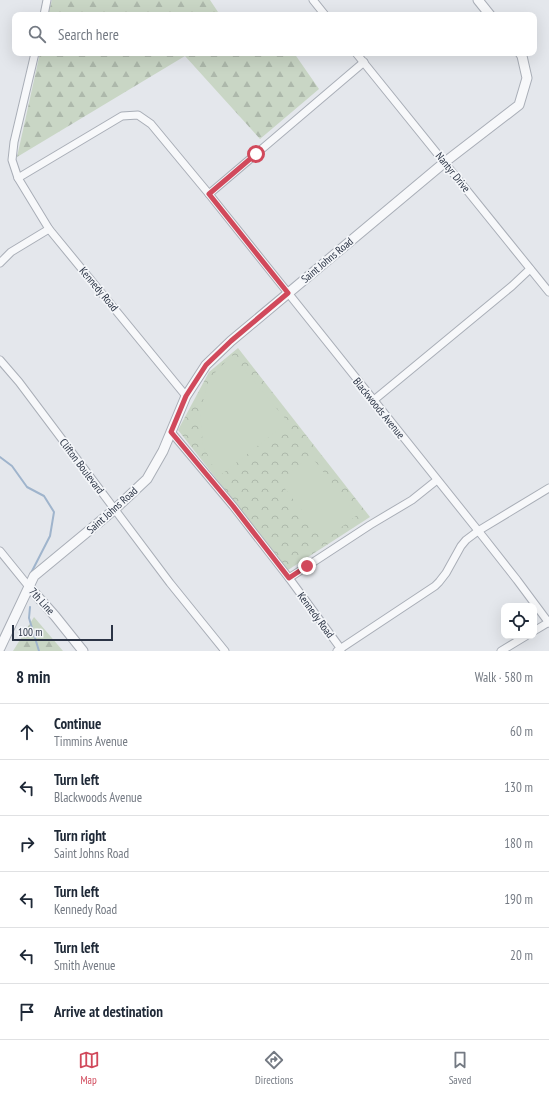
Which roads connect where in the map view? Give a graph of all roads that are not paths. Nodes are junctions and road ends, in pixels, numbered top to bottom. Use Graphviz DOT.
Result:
graph roads {
  1 [pos="47,0"];
  2 [pos="313,0"];
  3 [pos="478,0"];
  4 [pos="45,12"];
  5 [pos="323,12"];
  6 [pos="488,12"];
  7 [pos="34,56"];
  8 [pos="359,56"];
  9 [pos="522,56"];
  10 [pos="364,62"];
  11 [pos="445,162"];
  12 [pos="18,178"];
  13 [pos="209,194"];
  14 [pos="49,229"];
  15 [pos="0,262"];
  16 [pos="530,269"];
  17 [pos="549,292"];
  18 [pos="288,293"];
  19 [pos="0,360"];
  20 [pos="186,396"];
  21 [pos="374,400"];
  22 [pos="171,432"];
  23 [pos="437,480"];
  24 [pos="549,488"];
  25 [pos="115,509"];
  26 [pos="478,531"];
  27 [pos="0,551"];
  28 [pos="289,578"];
  29 [pos="30,588"];
  30 [pos="549,622"];
  31 [pos="537,629"];
  32 [pos="521,639"];
  33 [pos="0,648"];
  34 [pos="222,650"];
  35 [pos="339,650"];
  36 [pos="82,651"];
  37 [pos="501,651"];
  1 -- 4 [label="street"];
  2 -- 5 [label="street"];
  3 -- 6 [label="street"];
  7 -- 12 [label="street, Kennedy Road"];
  8 -- 10 [label="street, Nantyr Drive"];
  9 -- 11 [label="street, Saint Johns Road"];
  10 -- 11 [label="street, Nantyr Drive"];
  10 -- 13 [label="street"];
  11 -- 16 [label="street, Nantyr Drive"];
  11 -- 18 [label="street, Saint Johns Road"];
  12 -- 13 [label="street, Blackwoods Avenue"];
  12 -- 14 [label="street, Kennedy Road"];
  13 -- 18 [label="street, Blackwoods Avenue"];
  14 -- 15 [label="street"];
  14 -- 20 [label="street, Kennedy Road"];
  16 -- 17 [label="street, Nantyr Drive"];
  16 -- 21 [label="street"];
  18 -- 20 [label="street, Saint Johns Road"];
  18 -- 21 [label="street, Blackwoods Avenue"];
  19 -- 25 [label="street, Clifton Boulevard"];
  20 -- 22 [label="street, Saint Johns Road"];
  21 -- 23 [label="street, Blackwoods Avenue"];
  22 -- 25 [label="street, Saint Johns Road"];
  22 -- 28 [label="street, Kennedy Road"];
  23 -- 26 [label="street, Blackwoods Avenue"];
  23 -- 28 [label="street"];
  24 -- 26 [label="street"];
  25 -- 29 [label="street, Saint Johns Road"];
  25 -- 34 [label="street, Clifton Boulevard"];
  26 -- 30 [label="street, Blackwoods Avenue"];
  26 -- 35 [label="street"];
  27 -- 29 [label="street, 7th Line"];
  28 -- 35 [label="street, Kennedy Road"];
  29 -- 33 [label="street, Saint Johns Road"];
  29 -- 36 [label="street, 7th Line"];
  30 -- 31 [label="street"];
  32 -- 37 [label="street"];
}
